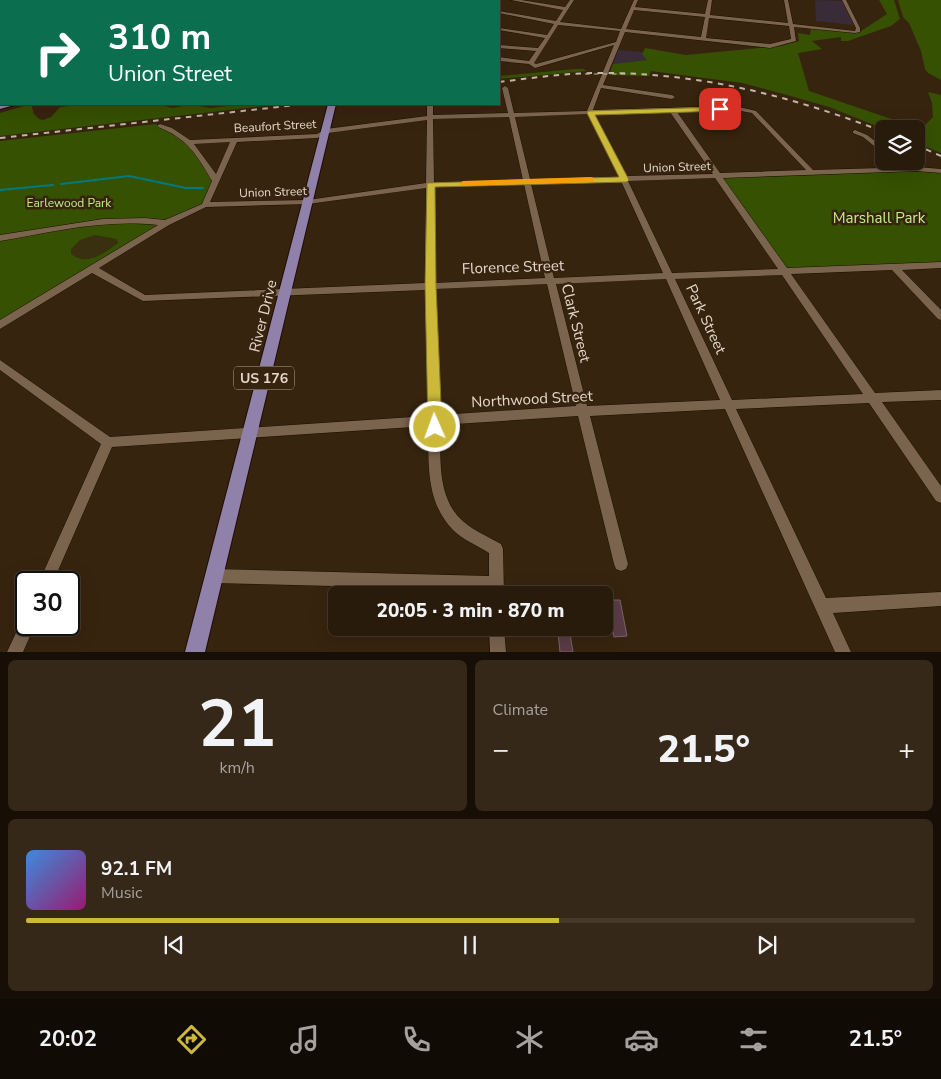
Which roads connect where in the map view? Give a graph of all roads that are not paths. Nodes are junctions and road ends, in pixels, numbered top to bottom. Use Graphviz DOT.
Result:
graph roads {
  1 [pos="513,0"];
  2 [pos="572,0"];
  3 [pos="636,0"];
  4 [pos="710,0"];
  5 [pos="786,0"];
  6 [pos="844,0"];
  7 [pos="632,8"];
  8 [pos="566,9"];
  9 [pos="500,12"];
  10 [pos="708,16"];
  11 [pos="558,23"];
  12 [pos="791,25"];
  13 [pos="500,29"];
  14 [pos="623,30"];
  15 [pos="549,37"];
  16 [pos="703,40"];
  17 [pos="617,43"];
  18 [pos="500,46"];
  19 [pos="540,50"];
  20 [pos="500,59"];
  21 [pos="533,65"];
  22 [pos="600,86"];
  23 [pos="505,88"];
  24 [pos="672,96"];
  25 [pos="332,105"];
  26 [pos="430,105"];
  27 [pos="673,111"];
  28 [pos="590,113"];
  29 [pos="513,115"];
  30 [pos="430,118"];
  31 [pos="160,126"];
  32 [pos="326,131"];
  33 [pos="855,132"];
  34 [pos="235,139"];
  35 [pos="191,142"];
  36 [pos="875,144"];
  37 [pos="925,169"];
  38 [pos="882,170"];
  39 [pos="941,170"];
  40 [pos="812,173"];
  41 [pos="718,176"];
  42 [pos="215,179"];
  43 [pos="624,180"];
  44 [pos="528,182"];
  45 [pos="430,185"];
  46 [pos="308,202"];
  47 [pos="205,205"];
  48 [pos="166,223"];
  49 [pos="2,239"];
  50 [pos="941,265"];
  51 [pos="894,267"];
  52 [pos="93,268"];
  53 [pos="784,270"];
  54 [pos="667,275"];
  55 [pos="550,280"];
  56 [pos="430,285"];
  57 [pos="285,292"];
  58 [pos="941,316"];
  59 [pos="0,325"];
  60 [pos="0,364"];
  61 [pos="941,395"];
  62 [pos="873,398"];
  63 [pos="729,405"];
  64 [pos="582,411"];
  65 [pos="435,420"];
  66 [pos="250,433"];
  67 [pos="108,442"];
  68 [pos="941,497"];
  69 [pos="621,564"];
  70 [pos="51,571"];
  71 [pos="214,576"];
  72 [pos="432,586"];
  73 [pos="497,586"];
  74 [pos="941,599"];
  75 [pos="823,606"];
  76 [pos="22,636"];
  77 [pos="498,636"];
  78 [pos="15,652"];
  79 [pos="195,652"];
  80 [pos="498,652"];
  81 [pos="843,652"];
  1 -- 8 [label="street"];
  2 -- 8 [label="street"];
  3 -- 7 [label="street"];
  4 -- 10 [label="street"];
  5 -- 12 [label="street"];
  6 -- 12 [label="street"];
  7 -- 10 [label="street"];
  7 -- 14 [label="street"];
  8 -- 11 [label="street"];
  9 -- 11 [label="street"];
  10 -- 12 [label="street"];
  10 -- 16 [label="street"];
  11 -- 14 [label="street"];
  11 -- 15 [label="street"];
  12 -- 16 [label="street"];
  13 -- 15 [label="street"];
  14 -- 16 [label="street"];
  14 -- 17 [label="street"];
  15 -- 19 [label="street"];
  17 -- 21 [label="street"];
  17 -- 22 [label="street"];
  18 -- 19 [label="street"];
  19 -- 21 [label="street"];
  20 -- 21 [label="street"];
  22 -- 24 [label="street"];
  22 -- 28 [label="street"];
  23 -- 29 [label="street, Clark Street"];
  25 -- 32 [label="main road, River Drive / US 176"];
  26 -- 30 [label="street"];
  27 -- 28 [label="street, Beaufort Street"];
  27 -- 40 [label="street, Beaufort Street"];
  27 -- 41 [label="street"];
  28 -- 29 [label="street, Beaufort Street"];
  28 -- 43 [label="street, Park Street"];
  29 -- 30 [label="street, Beaufort Street"];
  29 -- 44 [label="street, Clark Street"];
  30 -- 32 [label="street, Beaufort Street"];
  30 -- 45 [label="street"];
  31 -- 35 [label="street"];
  32 -- 34 [label="street, Beaufort Street"];
  32 -- 46 [label="main road, River Drive / US 176"];
  33 -- 36 [label="street"];
  34 -- 35 [label="street, Beaufort Street"];
  34 -- 42 [label="street"];
  35 -- 42 [label="street"];
  37 -- 39 [label="street, Union Street"];
  38 -- 40 [label="street, Union Street"];
  40 -- 41 [label="street, Union Street"];
  41 -- 43 [label="street, Union Street"];
  41 -- 53 [label="street"];
  42 -- 47 [label="street"];
  43 -- 44 [label="street, Union Street"];
  43 -- 54 [label="street, Park Street"];
  44 -- 45 [label="street, Union Street"];
  44 -- 55 [label="street, Clark Street"];
  45 -- 46 [label="street, Union Street"];
  45 -- 56 [label="street"];
  46 -- 47 [label="street, Union Street"];
  46 -- 57 [label="main road, River Drive / US 176"];
  47 -- 48 [label="street"];
  48 -- 49 [label="street"];
  48 -- 52 [label="street"];
  50 -- 51 [label="street, Florence Street"];
  51 -- 53 [label="street, Florence Street"];
  51 -- 58 [label="street"];
  52 -- 57 [label="street, Florence Street"];
  52 -- 59 [label="street"];
  53 -- 54 [label="street, Florence Street"];
  53 -- 62 [label="street"];
  54 -- 55 [label="street, Florence Street"];
  54 -- 63 [label="street, Park Street"];
  55 -- 56 [label="street, Florence Street"];
  55 -- 64 [label="street, Clark Street"];
  56 -- 57 [label="street, Florence Street"];
  56 -- 65 [label="street"];
  57 -- 66 [label="main road, River Drive / US 176"];
  60 -- 67 [label="street"];
  61 -- 62 [label="street, Northwood Street"];
  62 -- 63 [label="street, Northwood Street"];
  62 -- 68 [label="street"];
  63 -- 64 [label="street, Northwood Street"];
  63 -- 75 [label="street, Park Street"];
  64 -- 65 [label="street, Northwood Street"];
  64 -- 69 [label="street, Clark Street"];
  65 -- 66 [label="street, Northwood Street"];
  65 -- 73 [label="street"];
  66 -- 67 [label="street, Northwood Street"];
  66 -- 71 [label="main road, River Drive / US 176"];
  67 -- 70 [label="street"];
  71 -- 72 [label="street"];
  71 -- 79 [label="main road, River Drive / US 176"];
  74 -- 75 [label="street"];
  75 -- 81 [label="street, Park Street"];
  76 -- 78 [label="street"];
  77 -- 80 [label="street"];
}
